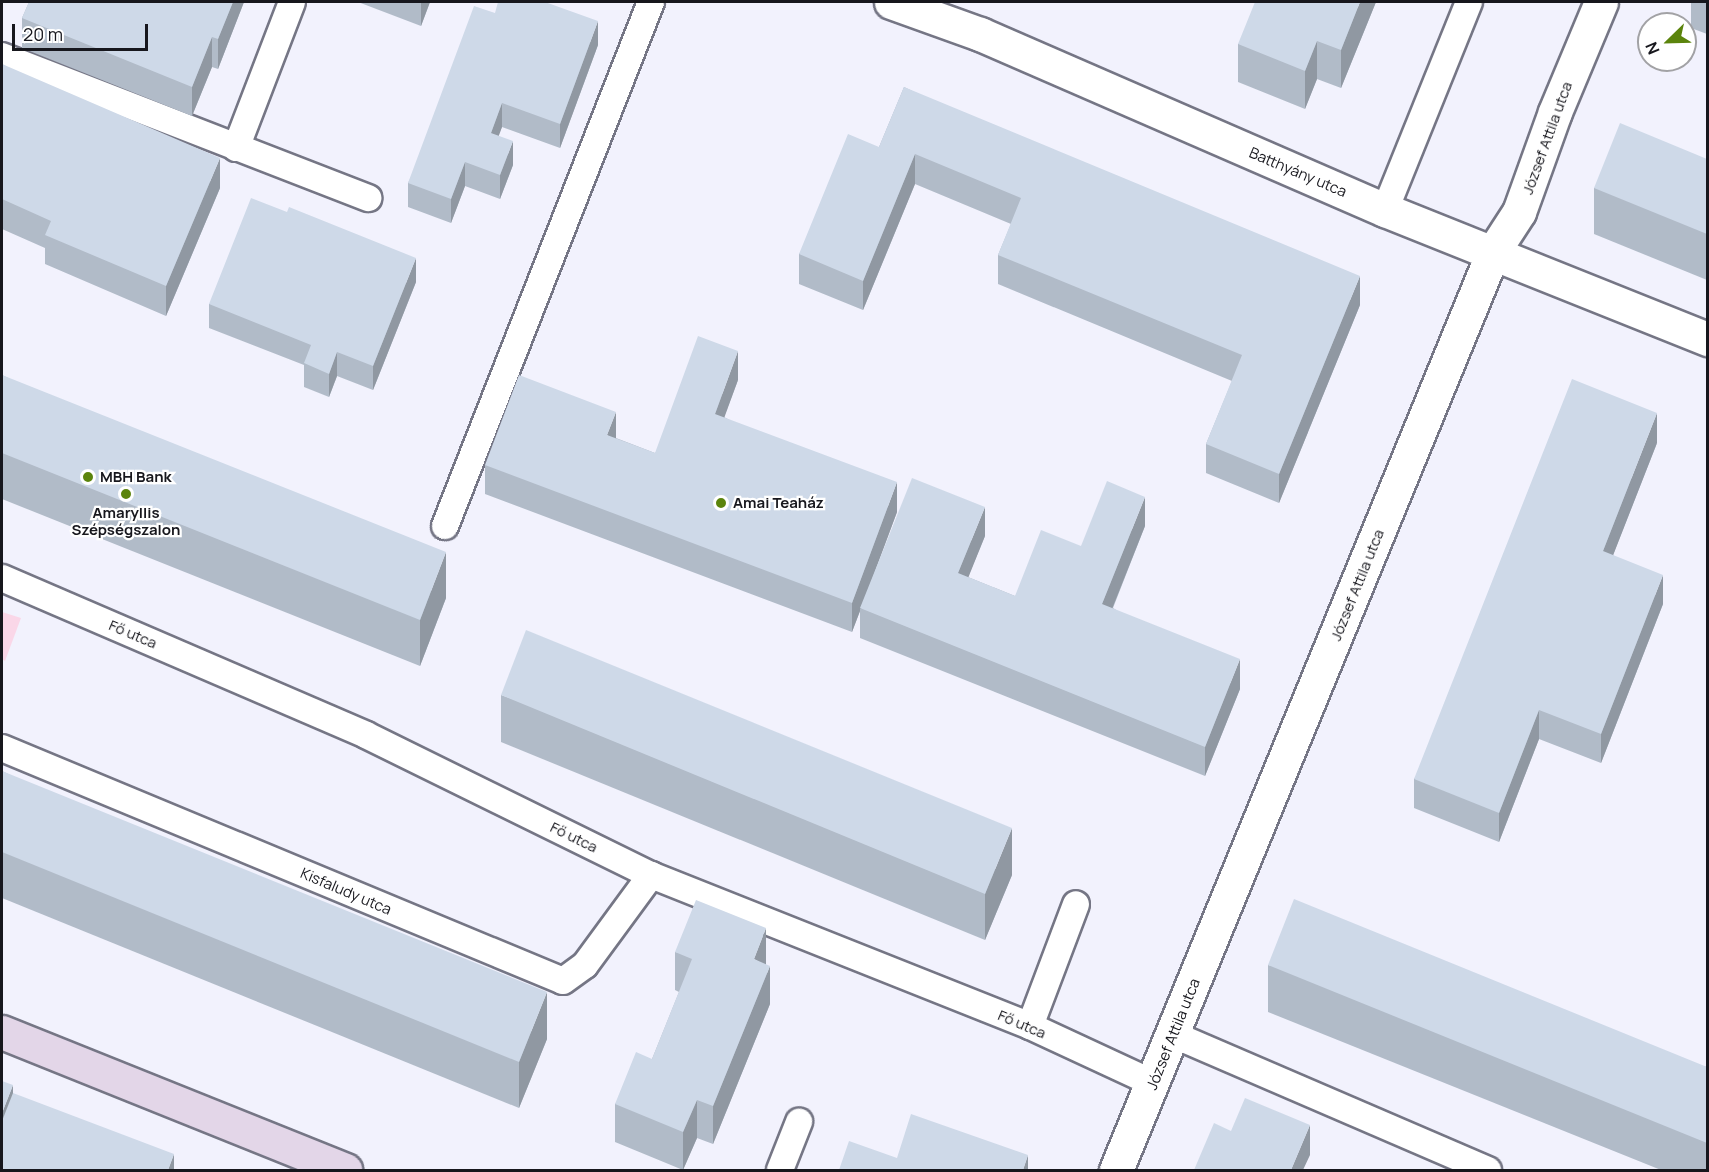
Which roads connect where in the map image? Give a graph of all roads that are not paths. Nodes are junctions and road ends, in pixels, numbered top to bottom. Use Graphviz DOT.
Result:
graph roads {
  1 [pos="292,2"];
  2 [pos="651,2"];
  3 [pos="891,2"];
  4 [pos="1469,2"];
  5 [pos="1601,2"];
  6 [pos="2,56"];
  7 [pos="236,147"];
  8 [pos="368,198"];
  9 [pos="1385,210"];
  10 [pos="1493,252"];
  11 [pos="1707,339"];
  12 [pos="444,526"];
  13 [pos="2,578"];
  14 [pos="2,748"];
  15 [pos="651,875"];
  16 [pos="1076,904"];
  17 [pos="1030,1026"];
  18 [pos="2,1032"];
  19 [pos="1172,1034"];
  20 [pos="1153,1083"];
  21 [pos="799,1122"];
  22 [pos="345,1170"];
  23 [pos="780,1170"];
  24 [pos="1116,1170"];
  25 [pos="1488,1170"];
  1 -- 7 [label="lane"];
  2 -- 12 [label="lane"];
  3 -- 9 [label="street, Batthyány utca"];
  4 -- 9 [label="lane"];
  5 -- 10 [label="street, József Attila utca"];
  6 -- 7 [label="lane"];
  7 -- 8 [label="lane"];
  9 -- 10 [label="street, Batthyány utca"];
  10 -- 11 [label="street, Batthyány utca"];
  10 -- 19 [label="street, József Attila utca"];
  13 -- 15 [label="lane, Fő utca"];
  14 -- 15 [label="lane, Kisfaludy utca"];
  15 -- 17 [label="lane, Fő utca"];
  16 -- 17 [label="lane"];
  17 -- 20 [label="lane, Fő utca"];
  18 -- 22 [label="street"];
  19 -- 20 [label="street, József Attila utca"];
  19 -- 25 [label="lane"];
  20 -- 24 [label="street, József Attila utca"];
  21 -- 23 [label="lane"];
}
